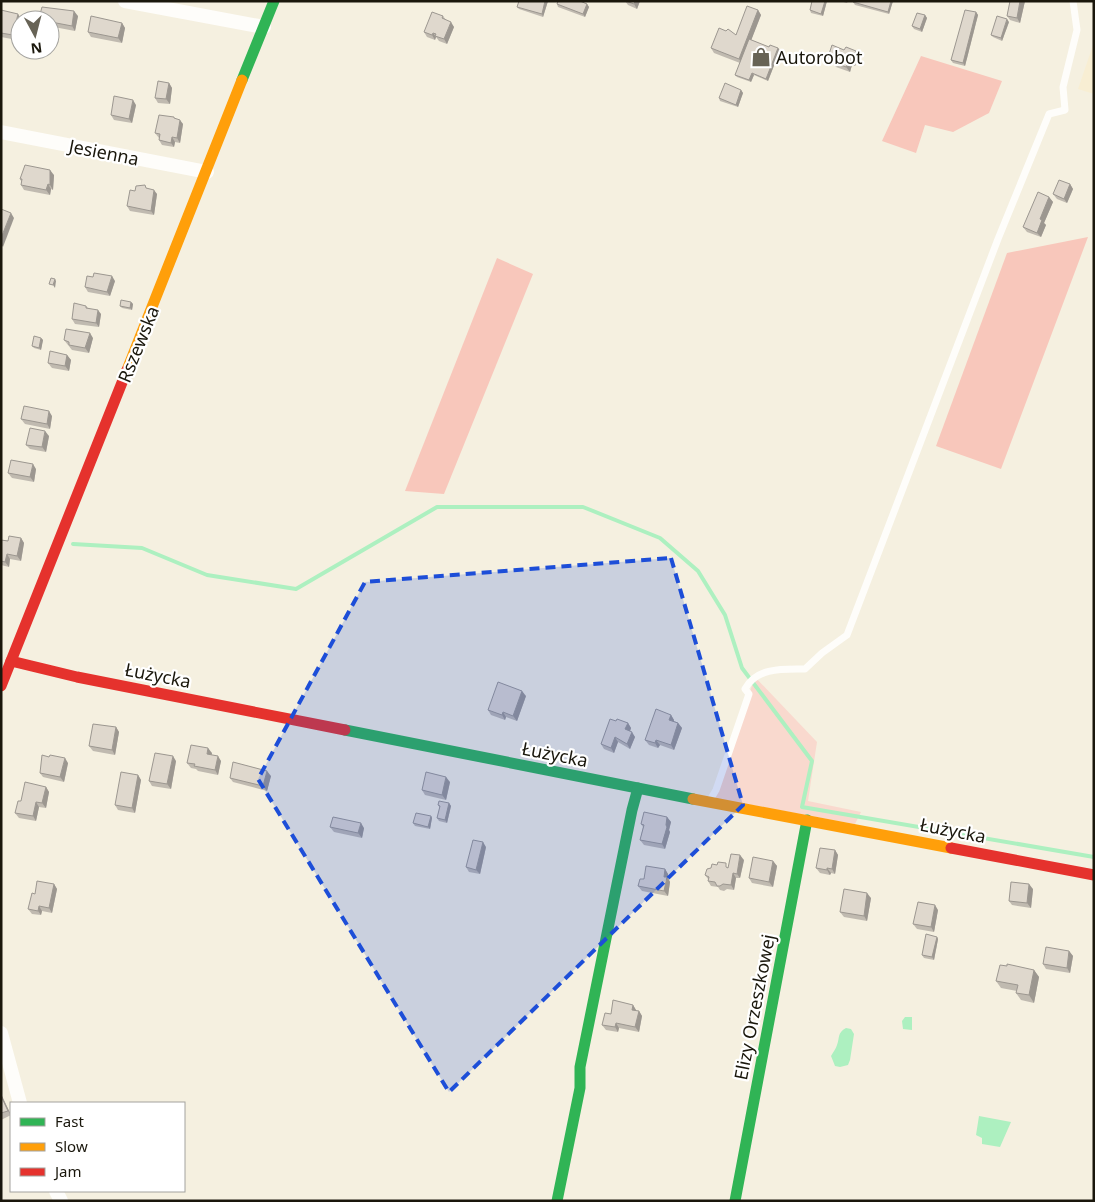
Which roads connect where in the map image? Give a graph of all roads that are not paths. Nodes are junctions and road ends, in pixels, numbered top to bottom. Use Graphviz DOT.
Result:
graph roads {
  1 [pos="125,1"];
  2 [pos="274,1"];
  3 [pos="1073,1"];
  4 [pos="264,27"];
  5 [pos="1,132"];
  6 [pos="207,172"];
  7 [pos="11,661"];
  8 [pos="1,686"];
  9 [pos="638,788"];
  10 [pos="708,802"];
  11 [pos="807,820"];
  12 [pos="1094,875"];
  13 [pos="1,1033"];
  14 [pos="20,1102"];
  15 [pos="557,1201"];
  16 [pos="735,1201"];
  1 -- 4 [label="street"];
  2 -- 4 [label="street, Rszewska"];
  3 -- 10 [label="lane"];
  4 -- 6 [label="street, Rszewska"];
  5 -- 6 [label="street, Jesienna"];
  6 -- 7 [label="street, Rszewska"];
  7 -- 8 [label="street, Rszewska"];
  7 -- 9 [label="street, Łużycka"];
  9 -- 10 [label="street, Łużycka"];
  9 -- 15 [label="street"];
  10 -- 11 [label="street, Łużycka"];
  11 -- 12 [label="street, Łużycka"];
  11 -- 16 [label="street, Elizy Orzeszkowej"];
  13 -- 14 [label="street"];
}
